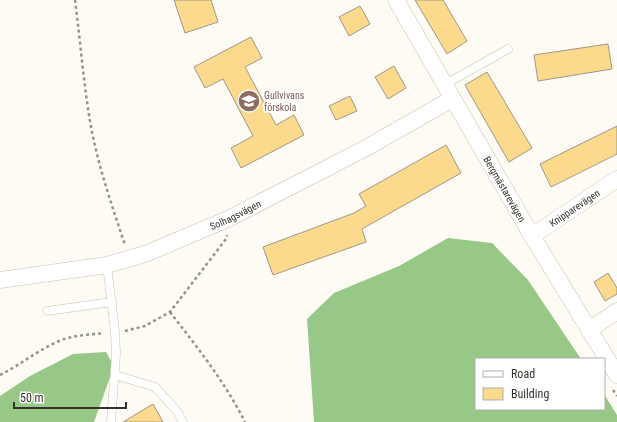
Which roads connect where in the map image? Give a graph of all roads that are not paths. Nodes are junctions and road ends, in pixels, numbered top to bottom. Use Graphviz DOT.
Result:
graph roads {
  1 [pos="396,0"];
  2 [pos="508,49"];
  3 [pos="444,85"];
  4 [pos="452,99"];
  5 [pos="617,179"];
  6 [pos="532,236"];
  7 [pos="107,265"];
  8 [pos="0,280"];
  9 [pos="112,302"];
  10 [pos="47,311"];
  11 [pos="617,311"];
  12 [pos="589,330"];
  13 [pos="114,375"];
  14 [pos="617,375"];
  15 [pos="111,422"];
  16 [pos="183,422"];
  1 -- 3 [label="street, Bergmästarevägen"];
  2 -- 3 [label="lane"];
  3 -- 4 [label="street, Bergmästarevägen"];
  4 -- 6 [label="street, Bergmästarevägen"];
  4 -- 7 [label="street, Solhagsvägen"];
  5 -- 6 [label="street, Knipparevägen"];
  6 -- 12 [label="street, Bergmästarevägen"];
  7 -- 8 [label="street, Solhagsvägen"];
  7 -- 9 [label="lane"];
  9 -- 10 [label="lane"];
  9 -- 13 [label="lane"];
  11 -- 12 [label="street"];
  12 -- 14 [label="street, Bergmästarevägen"];
  13 -- 15 [label="lane"];
  13 -- 16 [label="lane"];
}
